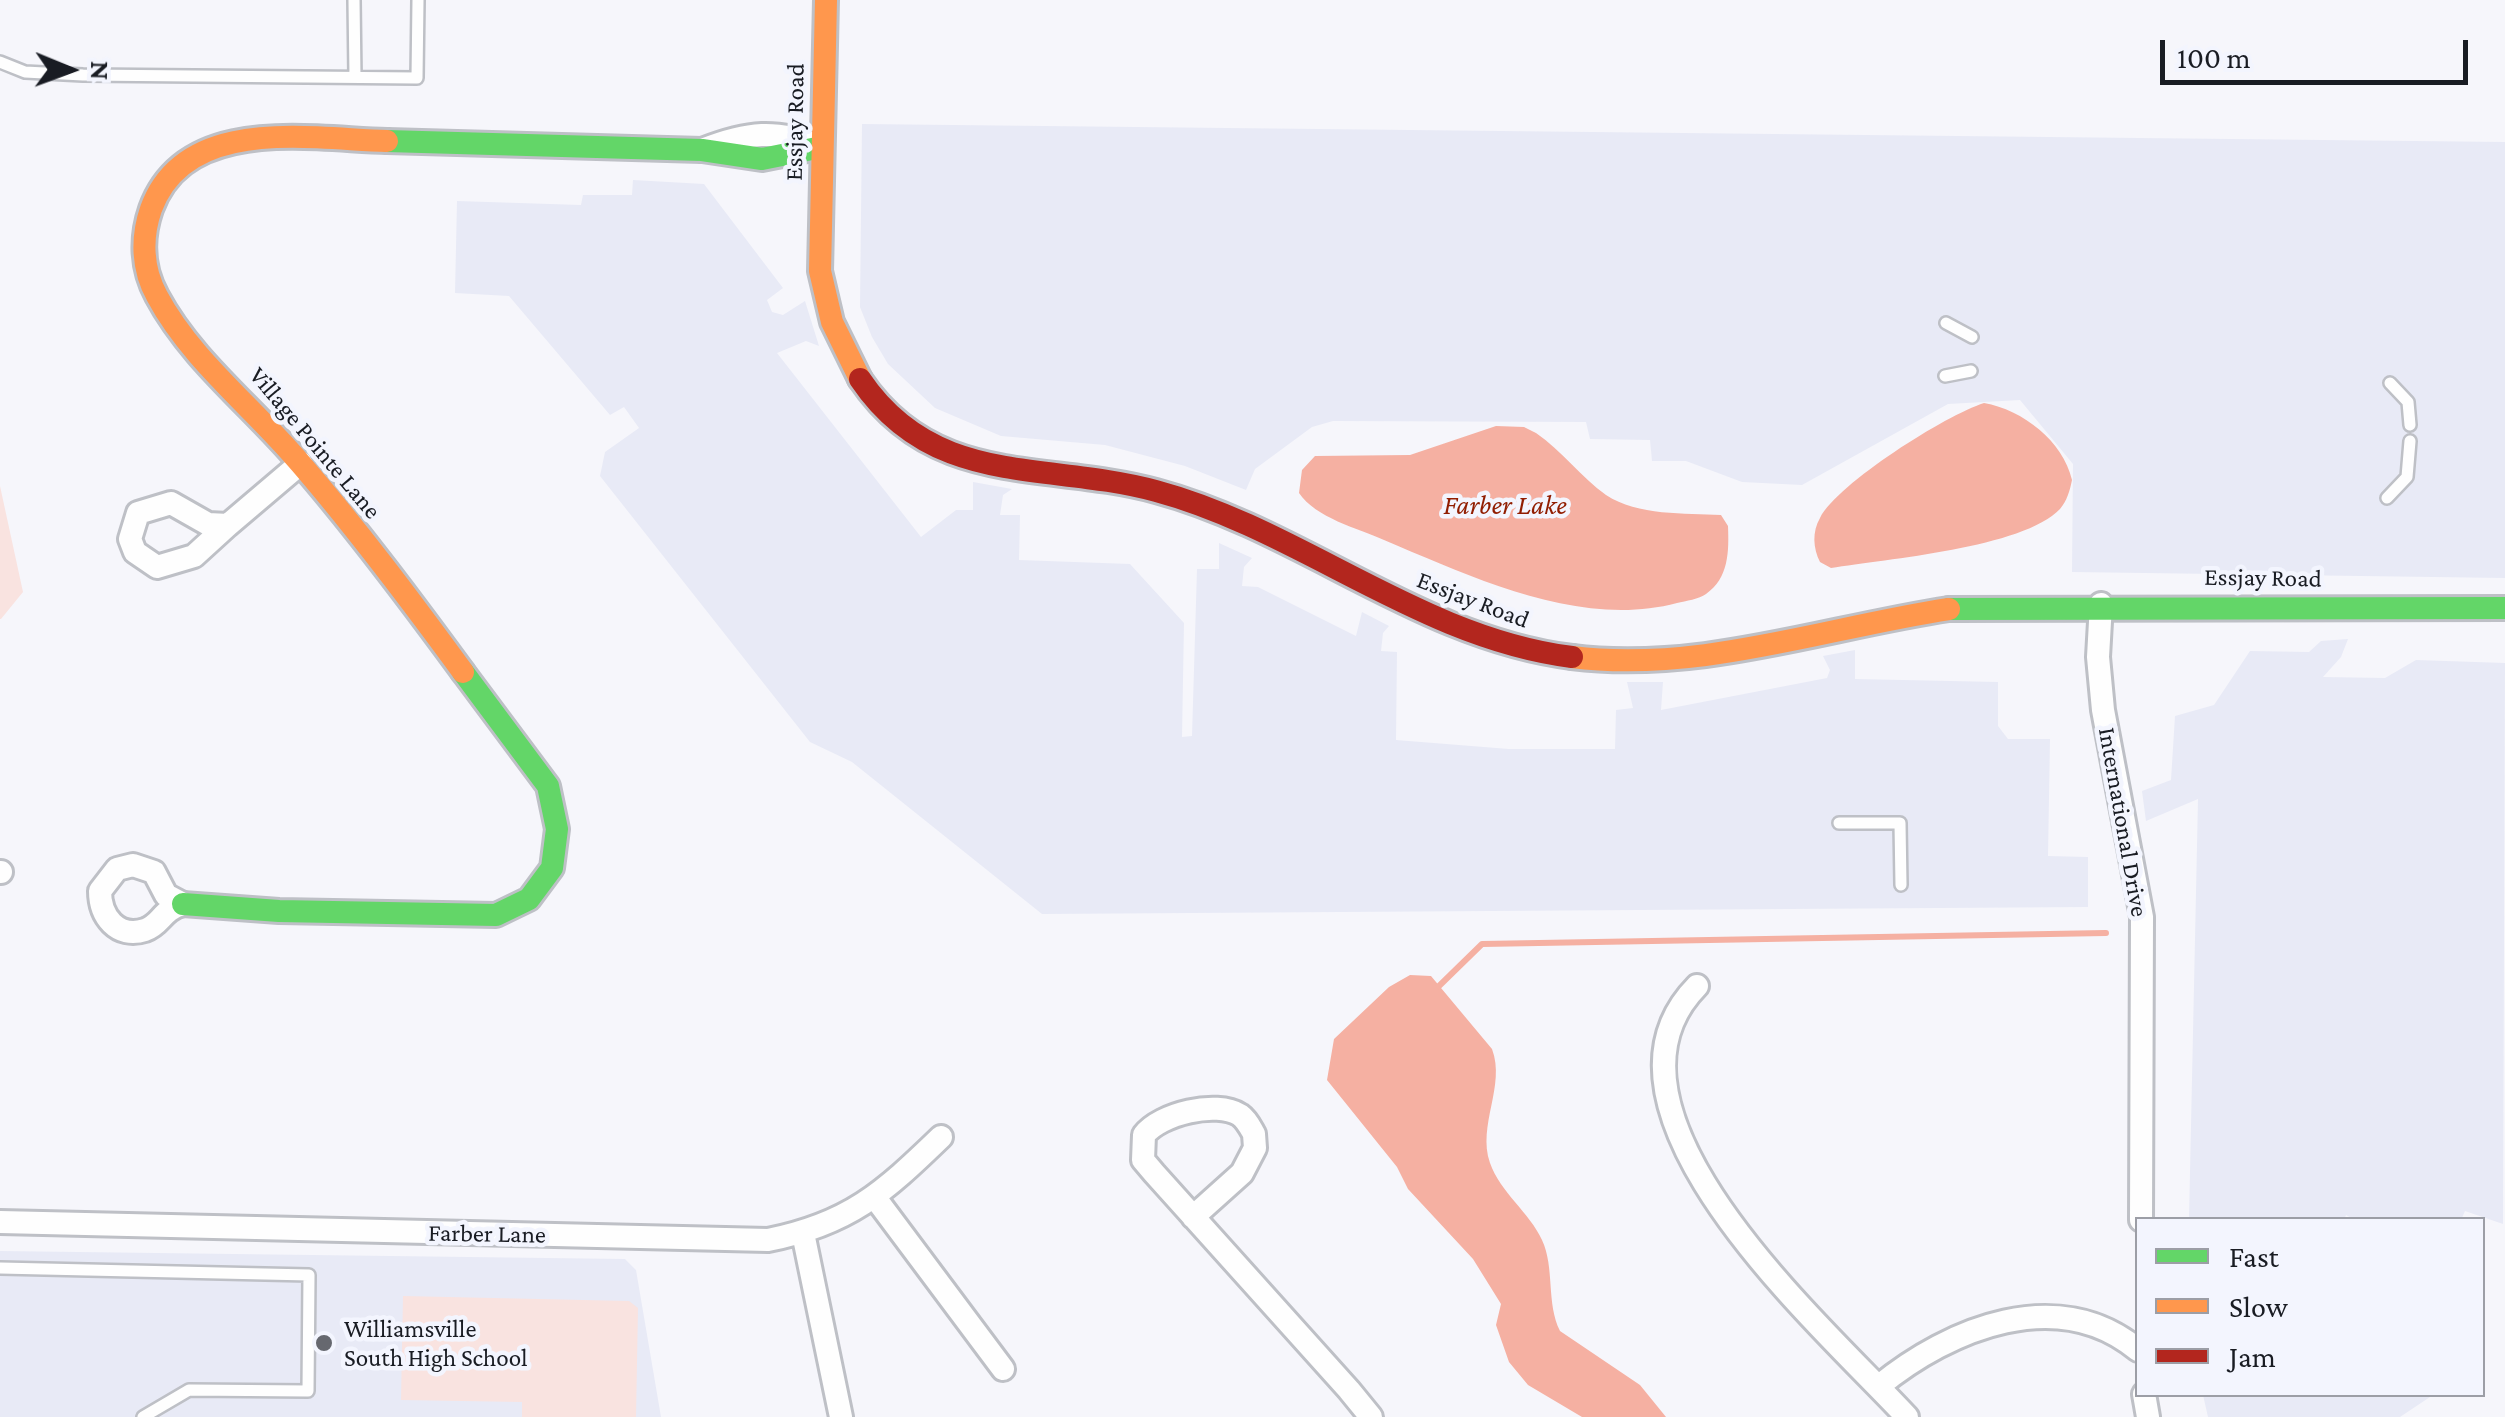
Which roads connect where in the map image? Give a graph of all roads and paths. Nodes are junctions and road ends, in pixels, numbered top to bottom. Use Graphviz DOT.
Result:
graph roads {
  1 [pos="354,0"];
  2 [pos="418,0"];
  3 [pos="826,0"];
  4 [pos="0,62"];
  5 [pos="355,77"];
  6 [pos="822,147"];
  7 [pos="1946,322"];
  8 [pos="1972,337"];
  9 [pos="1971,372"];
  10 [pos="1945,376"];
  11 [pos="2390,383"];
  12 [pos="2410,425"];
  13 [pos="2410,442"];
  14 [pos="301,463"];
  15 [pos="2387,498"];
  16 [pos="228,525"];
  17 [pos="2101,604"];
  18 [pos="2505,608"];
  19 [pos="1839,824"];
  20 [pos="1901,885"];
  21 [pos="182,904"];
  22 [pos="1697,986"];
  23 [pos="941,1138"];
  24 [pos="876,1199"];
  25 [pos="1193,1217"];
  26 [pos="2141,1217"];
  27 [pos="0,1222"];
  28 [pos="804,1233"];
  29 [pos="0,1268"];
  30 [pos="2135,1348"];
  31 [pos="1004,1369"];
  32 [pos="1879,1386"];
  33 [pos="143,1417"];
  34 [pos="841,1417"];
  35 [pos="1371,1417"];
  36 [pos="1907,1417"];
  1 -- 5 [label="lane"];
  2 -- 5 [label="lane"];
  3 -- 6 [label="street, Essjay Road"];
  4 -- 5 [label="lane"];
  6 -- 14 [label="street, Village Pointe Lane"];
  6 -- 17 [label="street, Essjay Road"];
  7 -- 8 [label="lane"];
  9 -- 10 [label="lane"];
  11 -- 12 [label="lane"];
  13 -- 15 [label="lane"];
  14 -- 16 [label="street"];
  14 -- 21 [label="street, Village Pointe Lane"];
  17 -- 18 [label="street, Essjay Road"];
  17 -- 26 [label="street, International Drive"];
  19 -- 20 [label="lane"];
  22 -- 32 [label="street"];
  23 -- 24 [label="street, Farber Lane"];
  24 -- 28 [label="street, Farber Lane"];
  24 -- 31 [label="street"];
  25 -- 25 [label="street"];
  25 -- 35 [label="street"];
  27 -- 28 [label="street, Farber Lane"];
  28 -- 34 [label="street"];
  29 -- 33 [label="lane"];
  30 -- 32 [label="street"];
  32 -- 36 [label="street"];
}
